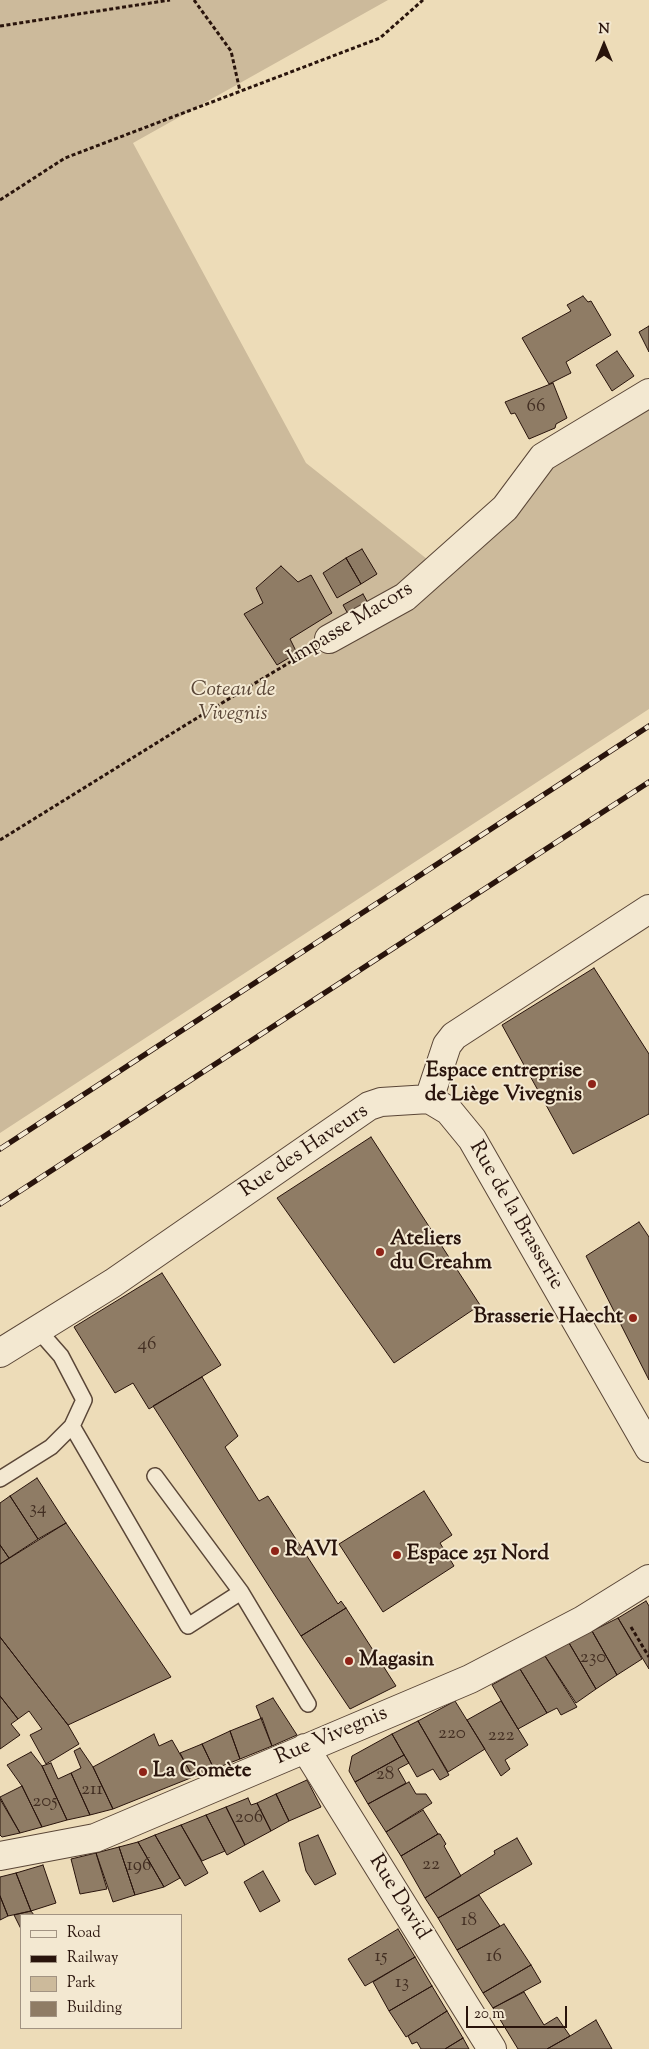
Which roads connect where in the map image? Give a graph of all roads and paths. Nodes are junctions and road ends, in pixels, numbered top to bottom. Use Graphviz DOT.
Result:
graph roads {
  1 [pos="170,0"];
  2 [pos="194,0"];
  3 [pos="423,0"];
  4 [pos="0,26"];
  5 [pos="240,92"];
  6 [pos="0,200"];
  7 [pos="649,393"];
  8 [pos="329,639"];
  9 [pos="0,840"];
  10 [pos="649,909"];
  11 [pos="429,1100"];
  12 [pos="40,1331"];
  13 [pos="0,1353"];
  14 [pos="72,1426"];
  15 [pos="649,1448"];
  16 [pos="155,1476"];
  17 [pos="0,1479"];
  18 [pos="649,1578"];
  19 [pos="241,1592"];
  20 [pos="629,1623"];
  21 [pos="649,1657"];
  22 [pos="308,1704"];
  23 [pos="305,1748"];
  24 [pos="0,1856"];
  25 [pos="492,2049"];
  1 -- 4 [label="path"];
  2 -- 5 [label="path"];
  3 -- 5 [label="path"];
  5 -- 6 [label="path"];
  7 -- 8 [label="street, Impasse Macors"];
  8 -- 9 [label="path, Impasse Macors"];
  10 -- 11 [label="street"];
  11 -- 12 [label="street, Rue des Haveurs"];
  11 -- 15 [label="street, Rue de la Brasserie"];
  12 -- 13 [label="street, Rue des Haveurs"];
  12 -- 14 [label="lane"];
  14 -- 17 [label="lane"];
  14 -- 19 [label="lane"];
  16 -- 19 [label="lane"];
  18 -- 23 [label="street, Rue Vivegnis"];
  19 -- 22 [label="lane"];
  20 -- 21 [label="path"];
  23 -- 24 [label="street, Rue Vivegnis"];
  23 -- 25 [label="street, Rue David"];
}
